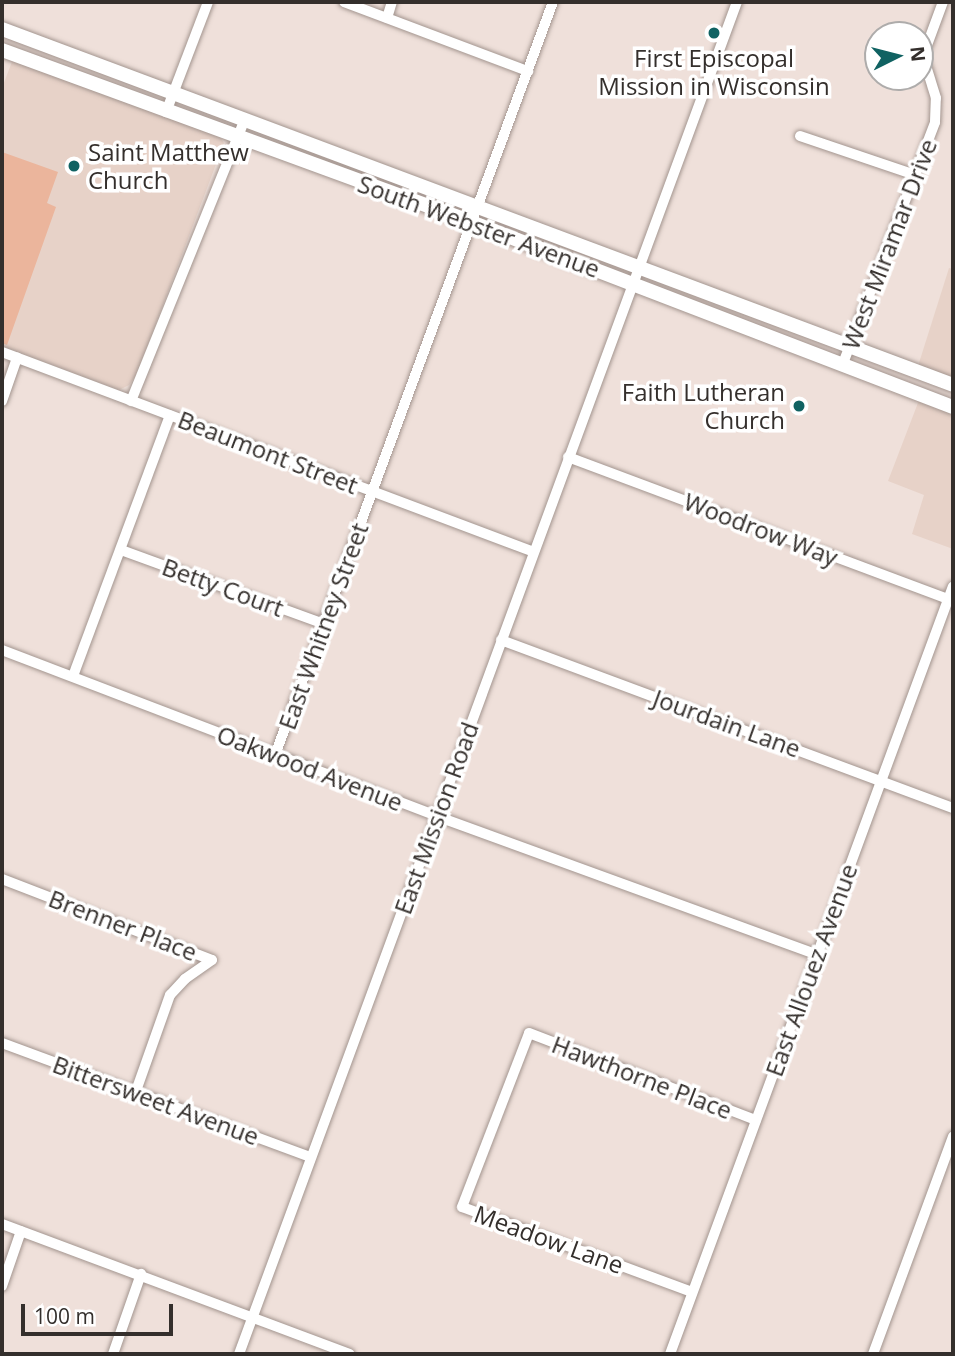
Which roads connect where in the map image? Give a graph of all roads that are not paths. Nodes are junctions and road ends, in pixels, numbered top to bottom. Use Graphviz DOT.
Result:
graph roads {
  1 [pos="208,2"];
  2 [pos="344,2"];
  3 [pos="392,2"];
  4 [pos="553,2"];
  5 [pos="737,2"];
  6 [pos="943,2"];
  7 [pos="387,18"];
  8 [pos="2,29"];
  9 [pos="2,50"];
  10 [pos="527,71"];
  11 [pos="175,93"];
  12 [pos="166,112"];
  13 [pos="244,121"];
  14 [pos="800,136"];
  15 [pos="237,138"];
  16 [pos="915,175"];
  17 [pos="477,206"];
  18 [pos="471,222"];
  19 [pos="639,267"];
  20 [pos="633,283"];
  21 [pos="850,346"];
  22 [pos="2,352"];
  23 [pos="17,358"];
  24 [pos="842,366"];
  25 [pos="953,385"];
  26 [pos="2,401"];
  27 [pos="131,401"];
  28 [pos="953,407"];
  29 [pos="170,415"];
  30 [pos="568,457"];
  31 [pos="372,492"];
  32 [pos="121,550"];
  33 [pos="534,552"];
  34 [pos="953,586"];
  35 [pos="951,601"];
  36 [pos="324,624"];
  37 [pos="502,640"];
  38 [pos="2,650"];
  39 [pos="73,676"];
  40 [pos="275,755"];
  41 [pos="881,780"];
  42 [pos="953,808"];
  43 [pos="436,817"];
  44 [pos="2,879"];
  45 [pos="817,956"];
  46 [pos="529,1033"];
  47 [pos="2,1043"];
  48 [pos="135,1094"];
  49 [pos="756,1120"];
  50 [pos="953,1136"];
  51 [pos="311,1157"];
  52 [pos="2,1224"];
  53 [pos="21,1231"];
  54 [pos="141,1274"];
  55 [pos="2,1286"];
  56 [pos="692,1292"];
  57 [pos="252,1317"];
  58 [pos="113,1354"];
  59 [pos="239,1354"];
  60 [pos="349,1354"];
  61 [pos="670,1354"];
  62 [pos="873,1354"];
  1 -- 11 [label="street"];
  2 -- 7 [label="street"];
  3 -- 7 [label="street"];
  4 -- 10 [label="street, East Whitney Street"];
  5 -- 19 [label="street, East Mission Road"];
  6 -- 16 [label="street, West Miramar Drive"];
  7 -- 10 [label="street"];
  8 -- 11 [label="main road, South Webster Avenue"];
  9 -- 12 [label="main road, South Webster Avenue"];
  10 -- 17 [label="street, East Whitney Street"];
  11 -- 12 [label="street"];
  11 -- 13 [label="main road, South Webster Avenue"];
  12 -- 15 [label="main road, South Webster Avenue"];
  13 -- 15 [label="street"];
  13 -- 17 [label="main road, South Webster Avenue"];
  14 -- 16 [label="street"];
  15 -- 18 [label="main road, South Webster Avenue"];
  15 -- 27 [label="street"];
  16 -- 21 [label="street, West Miramar Drive"];
  17 -- 18 [label="street, East Whitney Street"];
  17 -- 19 [label="main road, South Webster Avenue"];
  18 -- 20 [label="main road, South Webster Avenue"];
  18 -- 31 [label="street, East Whitney Street"];
  19 -- 20 [label="street, East Mission Road"];
  19 -- 21 [label="main road, South Webster Avenue"];
  20 -- 24 [label="main road, South Webster Avenue"];
  20 -- 30 [label="street, East Mission Road"];
  21 -- 24 [label="street, West Miramar Drive"];
  21 -- 25 [label="main road, South Webster Avenue"];
  22 -- 23 [label="street, Beaumont Street"];
  23 -- 26 [label="street"];
  23 -- 27 [label="street, Beaumont Street"];
  24 -- 28 [label="main road, South Webster Avenue"];
  27 -- 29 [label="street, Beaumont Street"];
  29 -- 31 [label="street, Beaumont Street"];
  29 -- 32 [label="street"];
  30 -- 33 [label="street, East Mission Road"];
  30 -- 35 [label="street, Woodrow Way"];
  31 -- 33 [label="street, Beaumont Street"];
  31 -- 36 [label="street, East Whitney Street"];
  32 -- 36 [label="street, Betty Court"];
  32 -- 39 [label="street"];
  33 -- 37 [label="street, East Mission Road"];
  34 -- 35 [label="street, East Allouez Avenue"];
  35 -- 41 [label="street, East Allouez Avenue"];
  36 -- 40 [label="street, East Whitney Street"];
  37 -- 41 [label="street, Jourdain Lane"];
  37 -- 43 [label="street, East Mission Road"];
  38 -- 39 [label="street, Oakwood Avenue"];
  39 -- 40 [label="street, Oakwood Avenue"];
  40 -- 43 [label="street, Oakwood Avenue"];
  41 -- 42 [label="street, Jourdain Lane"];
  41 -- 45 [label="street, East Allouez Avenue"];
  43 -- 45 [label="street, Oakwood Avenue"];
  43 -- 51 [label="street, East Mission Road"];
  44 -- 48 [label="street, Brenner Place"];
  45 -- 49 [label="street, East Allouez Avenue"];
  46 -- 49 [label="street, Hawthorne Place"];
  46 -- 56 [label="street, Meadow Lane"];
  47 -- 48 [label="street, Bittersweet Avenue"];
  48 -- 51 [label="street, Bittersweet Avenue"];
  49 -- 56 [label="street, East Allouez Avenue"];
  50 -- 62 [label="street"];
  51 -- 57 [label="street, East Mission Road"];
  52 -- 53 [label="street"];
  53 -- 54 [label="street"];
  53 -- 55 [label="street"];
  54 -- 57 [label="street"];
  54 -- 58 [label="street"];
  56 -- 61 [label="street, East Allouez Avenue"];
  57 -- 59 [label="street, East Mission Road"];
  57 -- 60 [label="street"];
}
